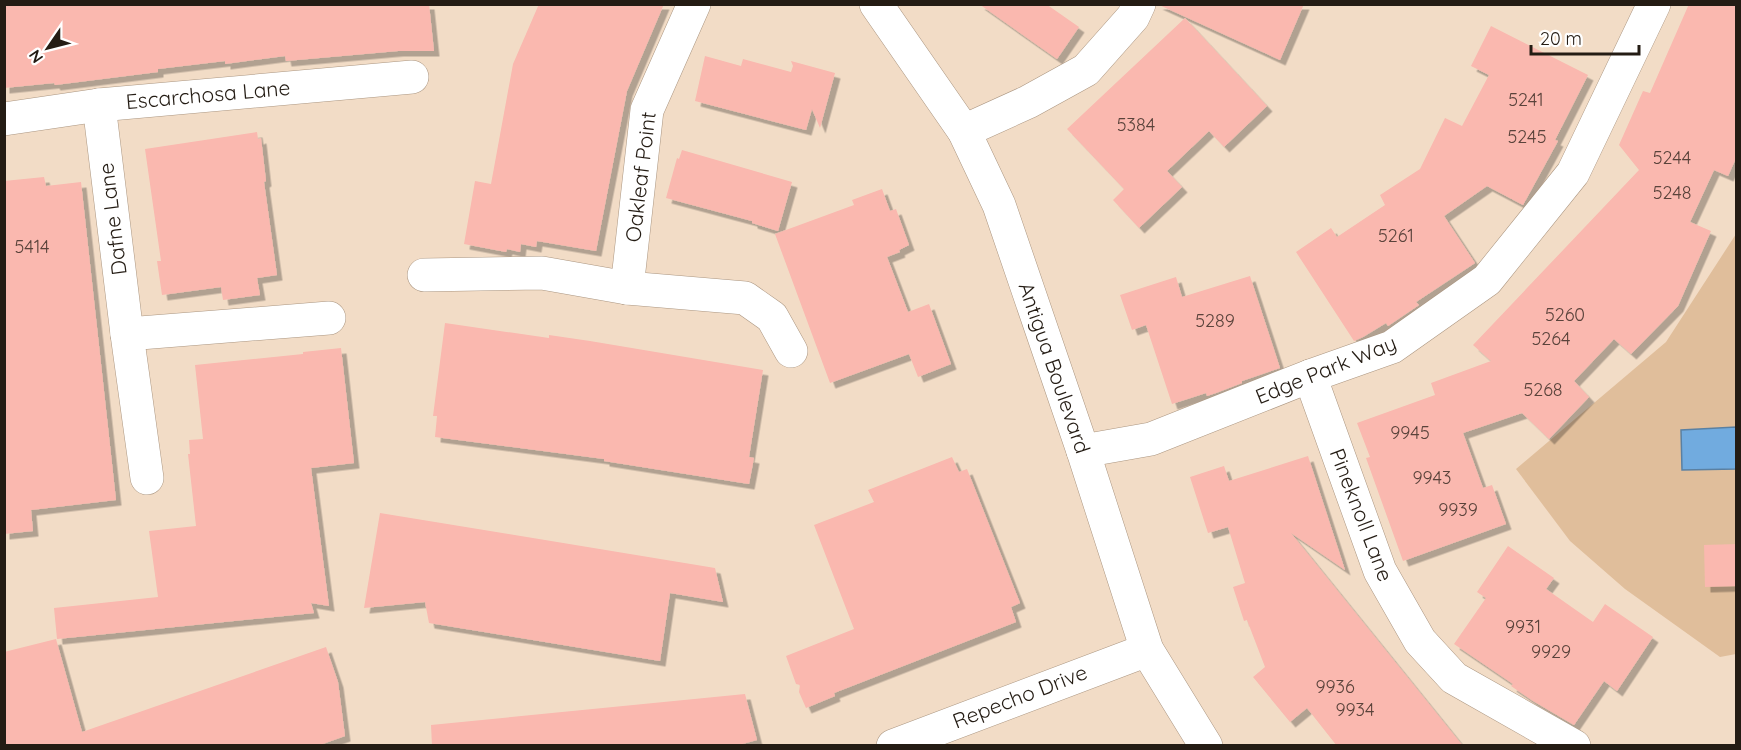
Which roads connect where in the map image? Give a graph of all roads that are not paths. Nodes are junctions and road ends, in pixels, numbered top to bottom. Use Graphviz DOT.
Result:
graph roads {
  1 [pos="694,4"];
  2 [pos="876,4"];
  3 [pos="1138,4"];
  4 [pos="1654,4"];
  5 [pos="412,77"];
  6 [pos="99,105"];
  7 [pos="4,119"];
  8 [pos="964,131"];
  9 [pos="424,275"];
  10 [pos="627,288"];
  11 [pos="329,318"];
  12 [pos="127,334"];
  13 [pos="791,351"];
  14 [pos="1310,376"];
  15 [pos="1083,451"];
  16 [pos="147,478"];
  17 [pos="1147,650"];
  18 [pos="893,746"];
  19 [pos="1206,746"];
  20 [pos="1574,746"];
  1 -- 10 [label="street, Oakleaf Point"];
  2 -- 8 [label="street, Antigua Boulevard"];
  3 -- 8 [label="street"];
  4 -- 14 [label="street, Edge Park Way"];
  5 -- 6 [label="street, Escarchosa Lane"];
  6 -- 7 [label="street, Escarchosa Lane"];
  6 -- 12 [label="street, Dafne Lane"];
  8 -- 15 [label="street, Antigua Boulevard"];
  9 -- 10 [label="street"];
  10 -- 13 [label="street"];
  11 -- 12 [label="street"];
  12 -- 16 [label="street, Dafne Lane"];
  14 -- 15 [label="street, Edge Park Way"];
  14 -- 20 [label="street, Pineknoll Lane"];
  15 -- 17 [label="street, Antigua Boulevard"];
  17 -- 18 [label="street, Repecho Drive"];
  17 -- 19 [label="street, Antigua Boulevard"];
}
